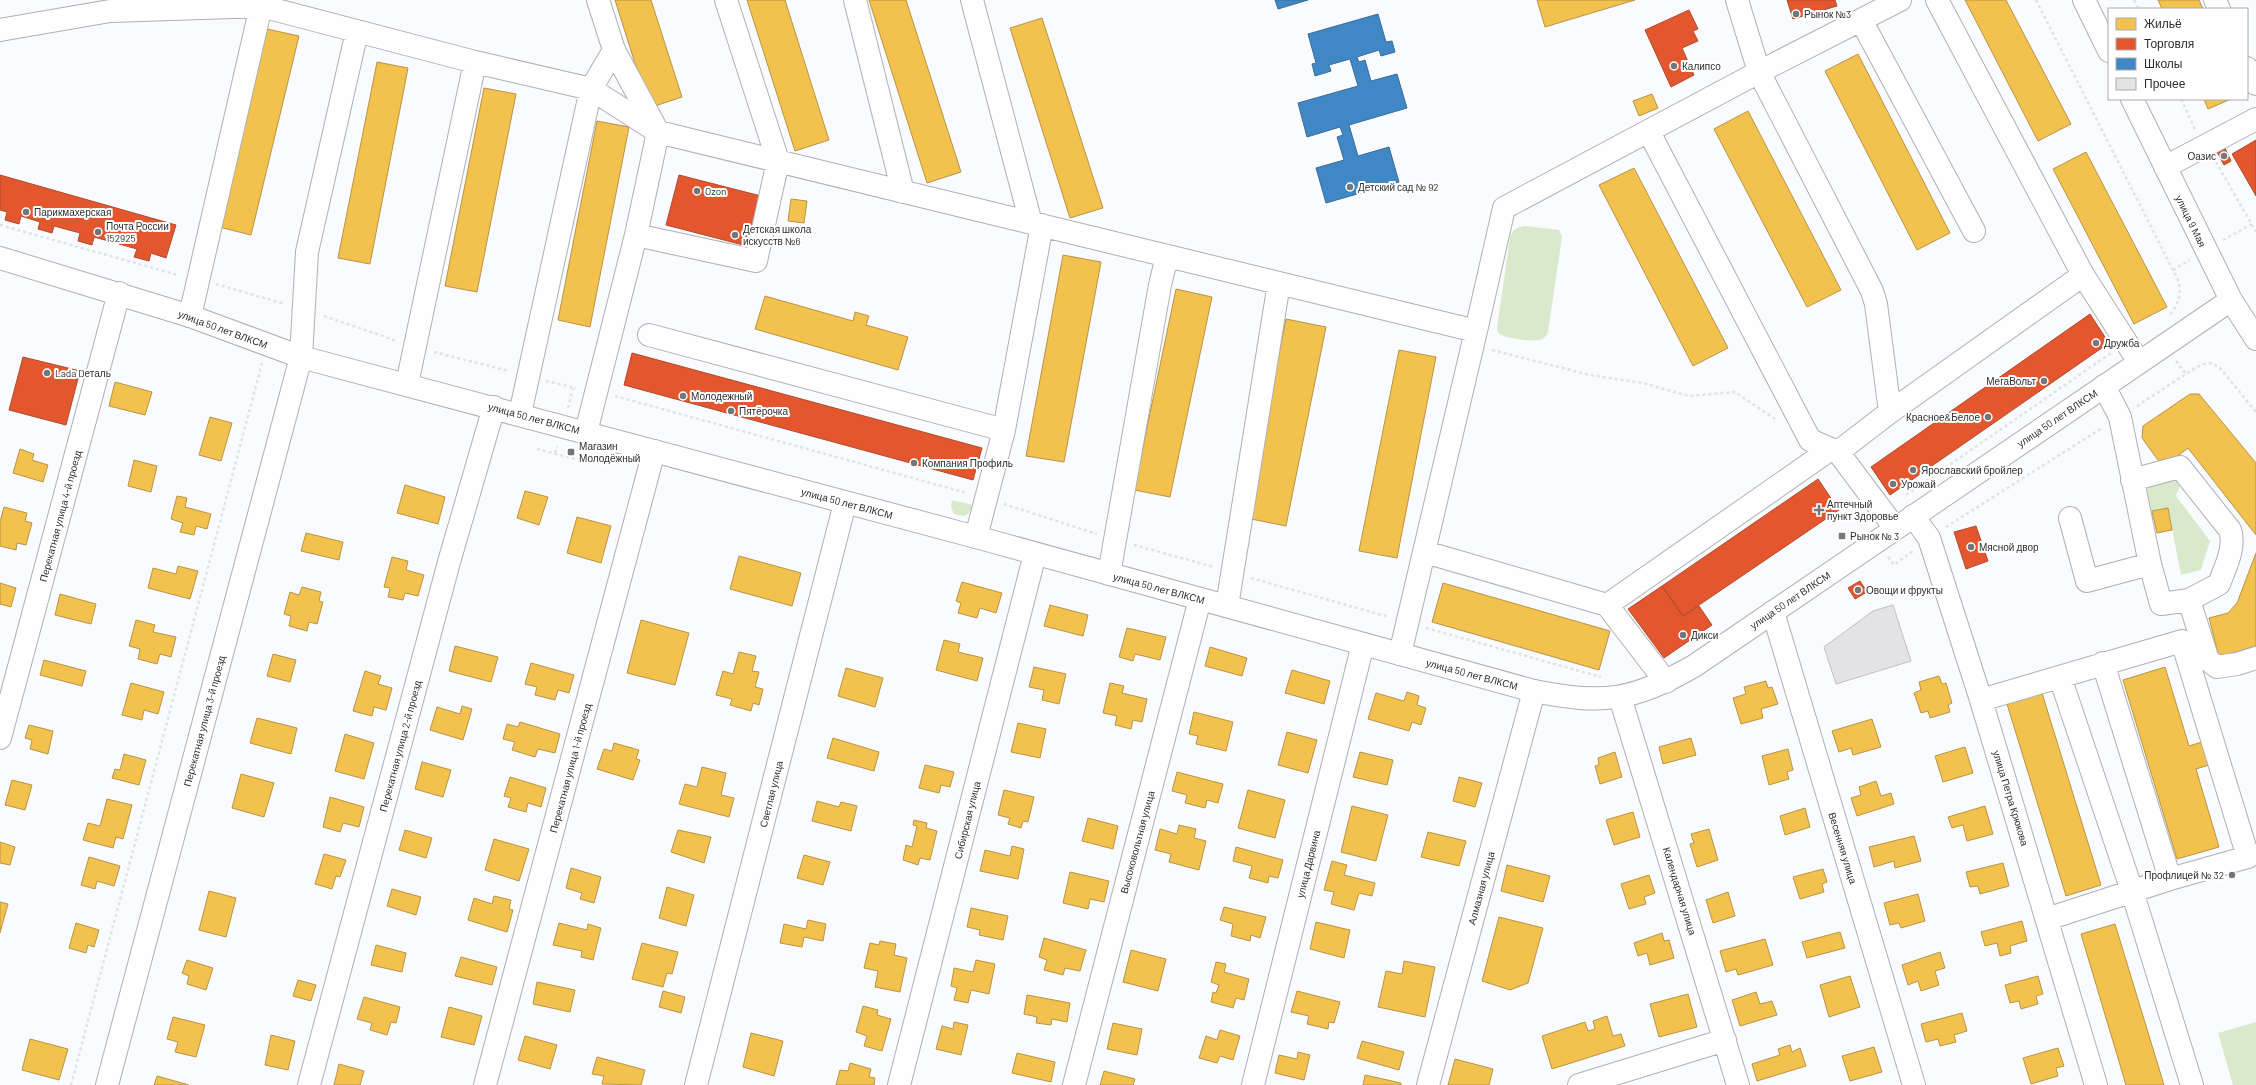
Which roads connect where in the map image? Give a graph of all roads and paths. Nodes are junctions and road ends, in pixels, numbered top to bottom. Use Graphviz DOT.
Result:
graph roads {
  1 [pos="598,0"];
  2 [pos="726,0"];
  3 [pos="855,0"];
  4 [pos="972,0"];
  5 [pos="1737,0"];
  6 [pos="1900,0"];
  7 [pos="1937,0"];
  8 [pos="2036,0"];
  9 [pos="2084,0"];
  10 [pos="261,6"];
  11 [pos="1862,20"];
  12 [pos="0,30"];
  13 [pos="356,31"];
  14 [pos="2108,49"];
  15 [pos="614,50"];
  16 [pos="475,62"];
  17 [pos="2248,70"];
  18 [pos="1759,72"];
  19 [pos="2256,84"];
  20 [pos="591,89"];
  21 [pos="2132,100"];
  22 [pos="2182,100"];
  23 [pos="2256,119"];
  24 [pos="658,132"];
  25 [pos="1649,132"];
  26 [pos="2205,145"];
  27 [pos="778,161"];
  28 [pos="2165,167"];
  29 [pos="903,192"];
  30 [pos="1036,224"];
  31 [pos="1974,231"];
  32 [pos="2256,232"];
  33 [pos="636,235"];
  34 [pos="1167,256"];
  35 [pos="0,258"];
  36 [pos="2083,276"];
  37 [pos="1279,283"];
  38 [pos="119,293"];
  39 [pos="2231,300"];
  40 [pos="190,316"];
  41 [pos="2167,318"];
  42 [pos="1476,331"];
  43 [pos="648,335"];
  44 [pos="2256,339"];
  45 [pos="2126,343"];
  46 [pos="266,345"];
  47 [pos="301,357"];
  48 [pos="2139,362"];
  49 [pos="407,384"];
  50 [pos="2104,386"];
  51 [pos="597,392"];
  52 [pos="494,407"];
  53 [pos="1890,412"];
  54 [pos="2256,412"];
  55 [pos="520,414"];
  56 [pos="2120,416"];
  57 [pos="1776,419"];
  58 [pos="1004,430"];
  59 [pos="586,432"];
  60 [pos="537,449"];
  61 [pos="1835,450"];
  62 [pos="654,451"];
  63 [pos="584,461"];
  64 [pos="2132,480"];
  65 [pos="985,498"];
  66 [pos="845,502"];
  67 [pos="1913,516"];
  68 [pos="2070,518"];
  69 [pos="1888,520"];
  70 [pos="976,537"];
  71 [pos="1929,538"];
  72 [pos="1115,540"];
  73 [pos="1425,552"];
  74 [pos="1036,554"];
  75 [pos="2150,564"];
  76 [pos="1234,573"];
  77 [pos="1109,574"];
  78 [pos="1200,599"];
  79 [pos="2189,600"];
  80 [pos="1607,605"];
  81 [pos="1227,606"];
  82 [pos="1773,612"];
  83 [pos="1407,622"];
  84 [pos="1363,644"];
  85 [pos="1400,654"];
  86 [pos="2256,658"];
  87 [pos="2103,663"];
  88 [pos="1605,677"];
  89 [pos="2060,677"];
  90 [pos="1666,682"];
  91 [pos="1534,691"];
  92 [pos="1620,696"];
  93 [pos="1981,700"];
  94 [pos="0,738"];
  95 [pos="2170,879"];
  96 [pos="2132,892"];
  97 [pos="2047,919"];
  98 [pos="1725,1040"];
  99 [pos="1583,1084"];
  100 [pos="71,1085"];
  101 [pos="107,1085"];
  102 [pos="309,1085"];
  103 [pos="485,1085"];
  104 [pos="696,1085"];
  105 [pos="899,1085"];
  106 [pos="1074,1085"];
  107 [pos="1253,1085"];
  108 [pos="1428,1085"];
  109 [pos="1738,1085"];
  110 [pos="1914,1085"];
  111 [pos="2096,1085"];
  112 [pos="2192,1085"];
  1 -- 15 [label="street"];
  2 -- 27 [label="street"];
  3 -- 29 [label="street"];
  4 -- 30 [label="street"];
  5 -- 18 [label="street"];
  6 -- 11 [label="street"];
  7 -- 36 [label="street"];
  8 -- 41 [label="path"];
  9 -- 14 [label="street"];
  10 -- 12 [label="street"];
  10 -- 13 [label="street"];
  10 -- 40 [label="street"];
  11 -- 18 [label="street"];
  11 -- 31 [label="street"];
  13 -- 16 [label="street"];
  13 -- 47 [label="street, Перекатная улица 3-й проезд"];
  15 -- 20 [label="street"];
  15 -- 24 [label="street"];
  16 -- 20 [label="street"];
  16 -- 49 [label="street"];
  17 -- 19 [label="street"];
  18 -- 25 [label="street"];
  18 -- 53 [label="street"];
  20 -- 24 [label="street"];
  20 -- 55 [label="street"];
  21 -- 28 [label="street, улица 9 Мая"];
  22 -- 26 [label="path"];
  23 -- 26 [label="street"];
  24 -- 27 [label="street"];
  24 -- 33 [label="street"];
  25 -- 42 [label="street"];
  25 -- 61 [label="street"];
  26 -- 28 [label="street"];
  26 -- 32 [label="path"];
  27 -- 29 [label="street"];
  27 -- 33 [label="street"];
  28 -- 39 [label="street, улица 9 Мая"];
  29 -- 30 [label="street"];
  30 -- 34 [label="street"];
  30 -- 58 [label="street"];
  33 -- 51 [label="street"];
  34 -- 37 [label="street"];
  34 -- 72 [label="street"];
  35 -- 38 [label="street, улица 50 лет ВЛКСМ"];
  36 -- 45 [label="street"];
  36 -- 53 [label="street"];
  37 -- 42 [label="street"];
  37 -- 76 [label="street"];
  38 -- 40 [label="street, улица 50 лет ВЛКСМ"];
  38 -- 94 [label="street, Перекатная улица 4-й проезд"];
  39 -- 44 [label="street, улица 9 Мая"];
  39 -- 48 [label="street, улица 50 лет ВЛКСМ"];
  40 -- 46 [label="street, улица 50 лет ВЛКСМ"];
  42 -- 57 [label="path"];
  42 -- 73 [label="street"];
  43 -- 58 [label="street"];
  45 -- 48 [label="street"];
  45 -- 69 [label="path"];
  46 -- 47 [label="street, улица 50 лет ВЛКСМ"];
  46 -- 100 [label="path"];
  47 -- 49 [label="street, улица 50 лет ВЛКСМ"];
  47 -- 101 [label="street, Перекатная улица 3-й проезд"];
  48 -- 50 [label="street, улица 50 лет ВЛКСМ"];
  49 -- 52 [label="street, улица 50 лет ВЛКСМ"];
  50 -- 56 [label="street"];
  50 -- 67 [label="street, улица 50 лет ВЛКСМ"];
  51 -- 59 [label="street"];
  51 -- 65 [label="path"];
  52 -- 55 [label="street, улица 50 лет ВЛКСМ"];
  52 -- 102 [label="street, Перекатная улица 2-й проезд"];
  53 -- 61 [label="street"];
  54 -- 56 [label="path"];
  55 -- 59 [label="street, улица 50 лет ВЛКСМ"];
  56 -- 64 [label="street"];
  56 -- 71 [label="path"];
  58 -- 65 [label="street"];
  59 -- 62 [label="street, улица 50 лет ВЛКСМ"];
  60 -- 63 [label="path"];
  61 -- 69 [label="street"];
  61 -- 80 [label="street"];
  62 -- 66 [label="street, улица 50 лет ВЛКСМ"];
  62 -- 103 [label="street, Перекатная улица 1-й проезд"];
  64 -- 75 [label="street"];
  64 -- 79 [label="street"];
  65 -- 70 [label="street"];
  65 -- 72 [label="path"];
  66 -- 70 [label="street, улица 50 лет ВЛКСМ"];
  66 -- 104 [label="street, Светлая улица"];
  67 -- 69 [label="street, улица 50 лет ВЛКСМ"];
  67 -- 71 [label="street, улица Петра Крюкова"];
  68 -- 75 [label="street"];
  69 -- 82 [label="street, улица 50 лет ВЛКСМ"];
  70 -- 74 [label="street, улица 50 лет ВЛКСМ"];
  71 -- 93 [label="street, улица Петра Крюкова"];
  72 -- 76 [label="path"];
  72 -- 77 [label="street"];
  73 -- 80 [label="street"];
  73 -- 83 [label="street"];
  74 -- 77 [label="street, улица 50 лет ВЛКСМ"];
  74 -- 105 [label="street, Сибирская улица"];
  75 -- 79 [label="street"];
  76 -- 81 [label="street"];
  76 -- 83 [label="path"];
  77 -- 78 [label="street, улица 50 лет ВЛКСМ"];
  78 -- 81 [label="street, улица 50 лет ВЛКСМ"];
  78 -- 106 [label="street, Высоковольтная улица"];
  79 -- 86 [label="street"];
  80 -- 90 [label="street"];
  81 -- 84 [label="street, улица 50 лет ВЛКСМ"];
  82 -- 90 [label="street, улица 50 лет ВЛКСМ"];
  82 -- 110 [label="street, Весенняя улица"];
  83 -- 85 [label="street"];
  83 -- 88 [label="path"];
  84 -- 85 [label="street, улица 50 лет ВЛКСМ"];
  84 -- 107 [label="street, улица Дарвина"];
  85 -- 91 [label="street, улица 50 лет ВЛКСМ"];
  87 -- 89 [label="street"];
  87 -- 95 [label="street"];
  87 -- 95 [label="street"];
  89 -- 93 [label="street"];
  89 -- 96 [label="street"];
  90 -- 92 [label="street, улица 50 лет ВЛКСМ"];
  91 -- 92 [label="street, улица 50 лет ВЛКСМ"];
  91 -- 108 [label="street, Алмазная улица"];
  92 -- 98 [label="street, Календарная улица"];
  93 -- 97 [label="street, улица Петра Крюкова"];
  95 -- 96 [label="street"];
  96 -- 97 [label="street"];
  96 -- 112 [label="street"];
  97 -- 111 [label="street, улица Петра Крюкова"];
  98 -- 99 [label="street"];
  98 -- 109 [label="street, Календарная улица"];
}
